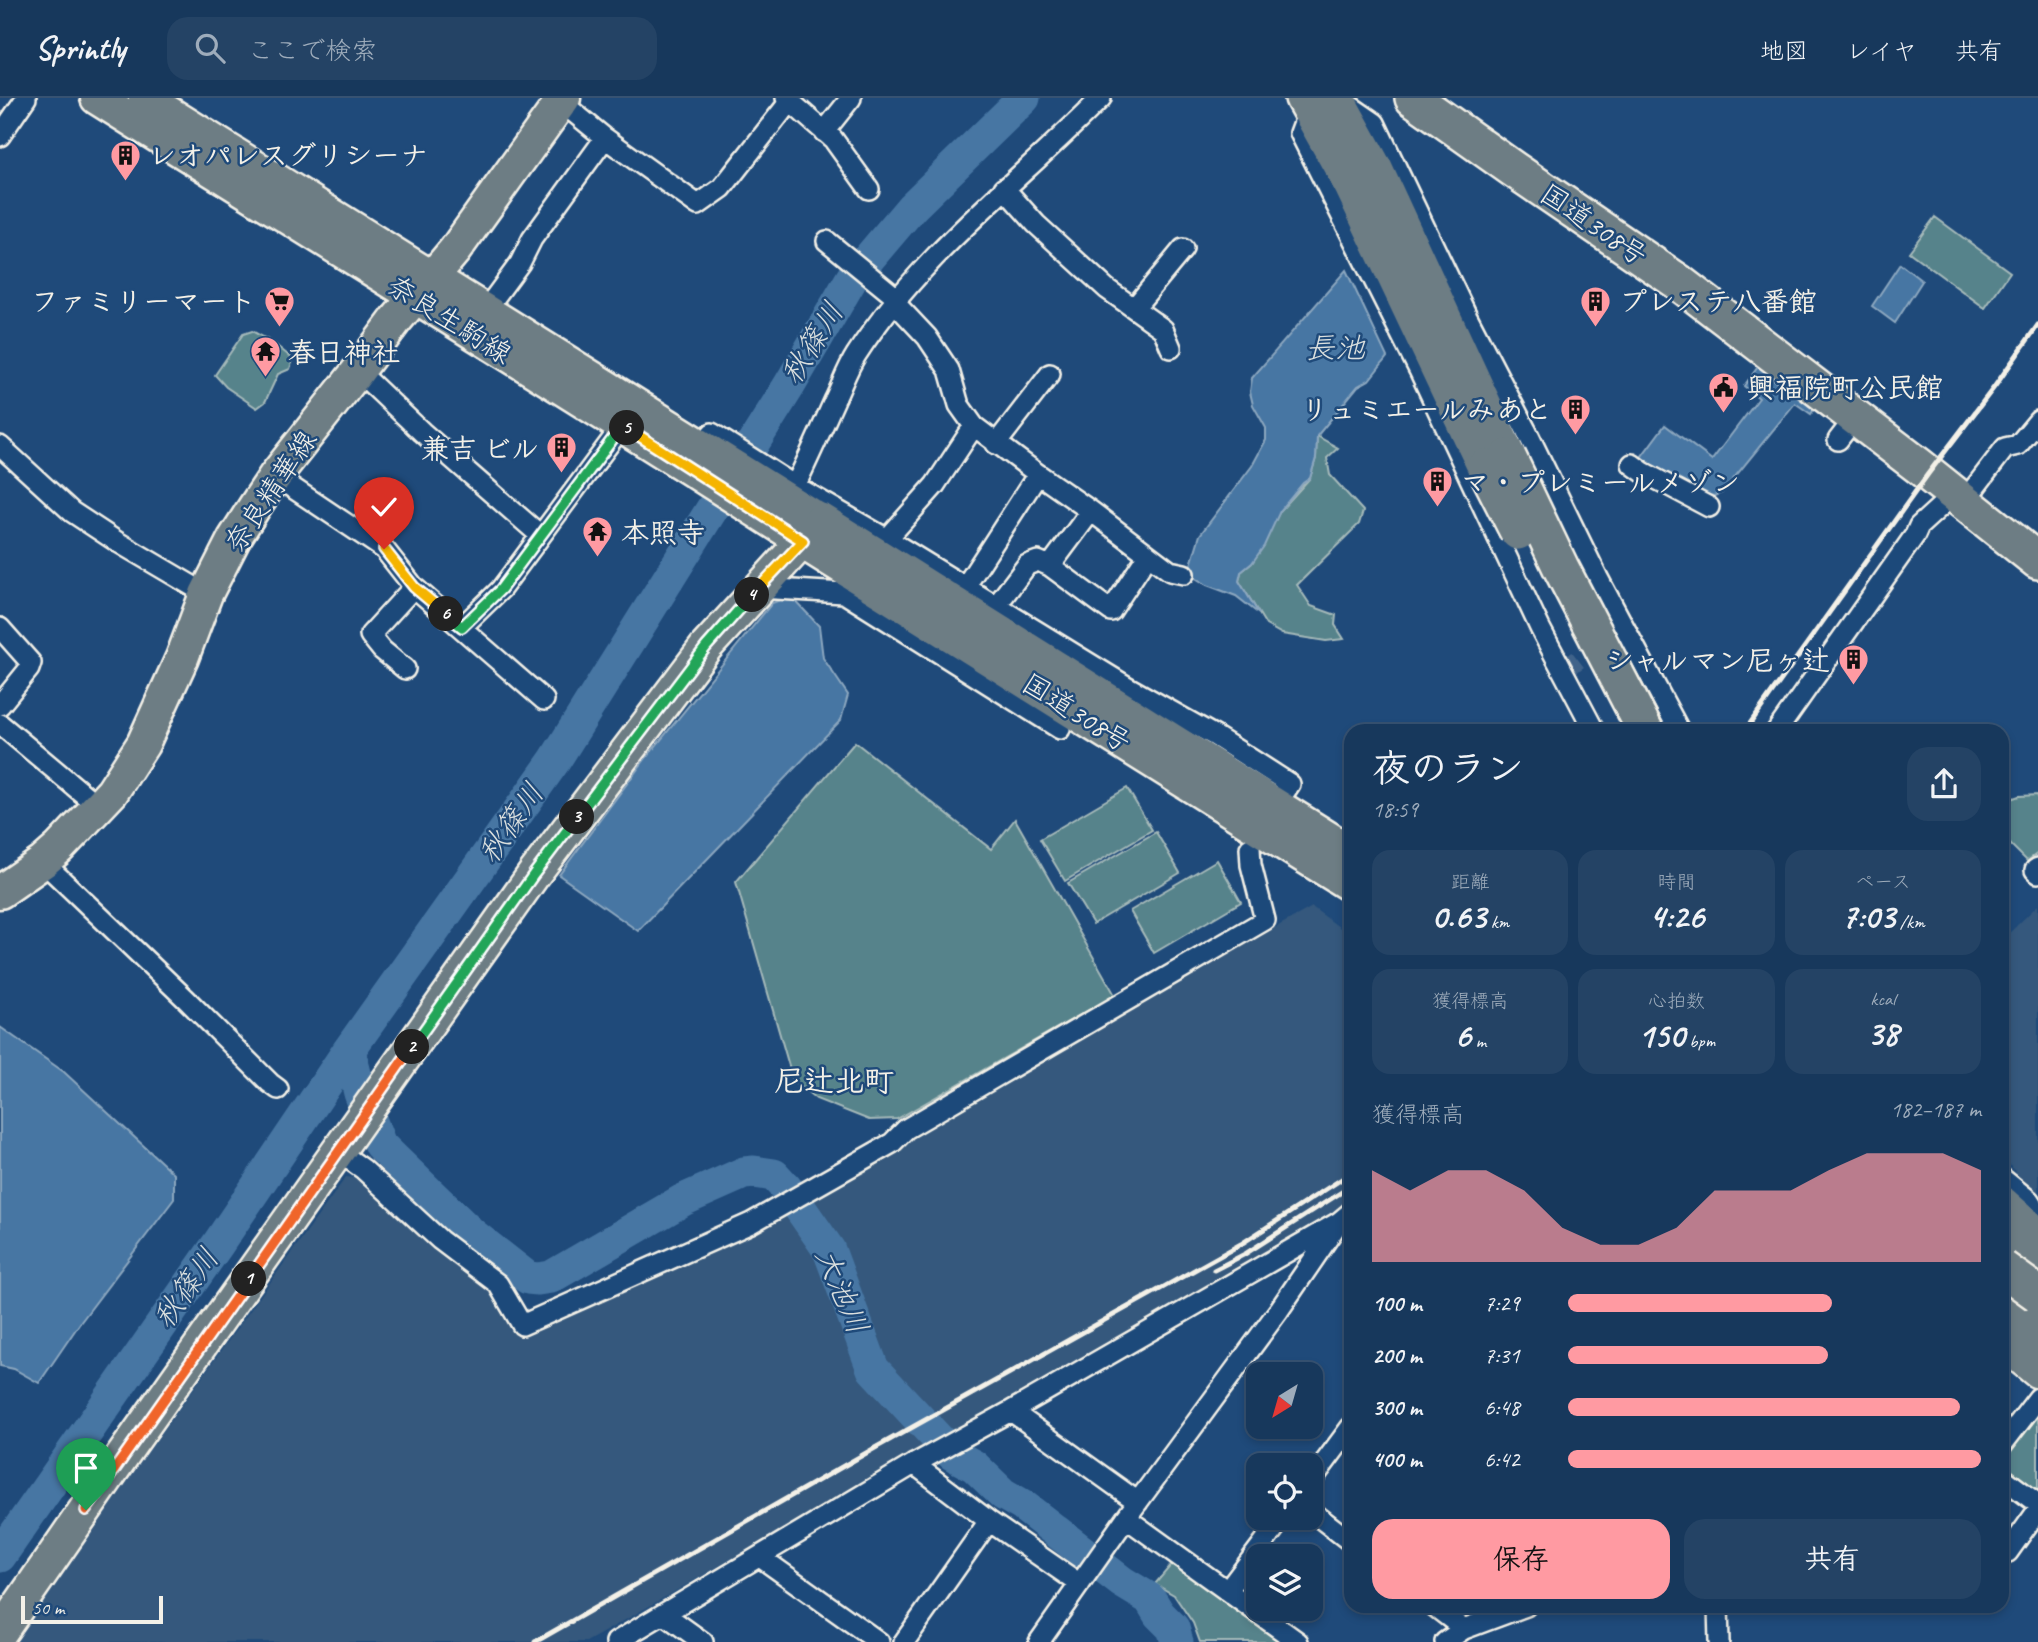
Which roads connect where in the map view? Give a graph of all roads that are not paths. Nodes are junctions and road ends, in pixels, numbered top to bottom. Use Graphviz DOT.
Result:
graph roads {
  1 [pos="26,98"];
  2 [pos="97,98"];
  3 [pos="145,98"];
  4 [pos="851,98"];
  5 [pos="1101,98"];
  6 [pos="1413,98"];
  7 [pos="563,100"];
  8 [pos="788,100"];
  9 [pos="1323,100"];
  10 [pos="824,132"];
  11 [pos="0,136"];
  12 [pos="605,138"];
  13 [pos="1004,188"];
  14 [pos="869,189"];
  15 [pos="829,243"];
  16 [pos="1183,249"];
  17 [pos="423,288"];
  18 [pos="895,299"];
  19 [pos="1135,307"];
  20 [pos="484,312"];
  21 [pos="1171,348"];
  22 [pos="358,371"];
  23 [pos="1050,374"];
  24 [pos="2038,421"];
  25 [pos="623,425"];
  26 [pos="974,426"];
  27 [pos="996,444"];
  28 [pos="0,446"];
  29 [pos="708,454"];
  30 [pos="1497,462"];
  31 [pos="1632,464"];
  32 [pos="1038,474"];
  33 [pos="275,476"];
  34 [pos="1958,499"];
  35 [pos="783,501"];
  36 [pos="1709,507"];
  37 [pos="1091,510"];
  38 [pos="812,531"];
  39 [pos="540,535"];
  40 [pos="887,539"];
  41 [pos="1148,555"];
  42 [pos="2038,561"];
  43 [pos="1050,566"];
  44 [pos="1184,574"];
  45 [pos="414,587"];
  46 [pos="965,587"];
  47 [pos="759,588"];
  48 [pos="206,594"];
  49 [pos="996,606"];
  50 [pos="462,627"];
  51 [pos="0,628"];
  52 [pos="405,669"];
  53 [pos="544,700"];
  54 [pos="0,705"];
  55 [pos="0,724"];
  56 [pos="1591,724"];
  57 [pos="1616,724"];
  58 [pos="1642,724"];
  59 [pos="1675,724"];
  60 [pos="1782,724"];
  61 [pos="1060,729"];
  62 [pos="1284,793"];
  63 [pos="99,807"];
  64 [pos="1263,842"];
  65 [pos="1344,850"];
  66 [pos="43,862"];
  67 [pos="1344,883"];
  68 [pos="0,892"];
  69 [pos="278,1089"];
  70 [pos="343,1146"];
  71 [pos="2009,1184"];
  72 [pos="2009,1209"];
  73 [pos="1344,1218"];
  74 [pos="1344,1218"];
  75 [pos="2038,1230"];
  76 [pos="2009,1248"];
  77 [pos="2038,1271"];
  78 [pos="2009,1273"];
  79 [pos="2009,1275"];
  80 [pos="2038,1294"];
  81 [pos="2038,1304"];
  82 [pos="2009,1311"];
  83 [pos="2009,1324"];
  84 [pos="2024,1349"];
  85 [pos="2038,1398"];
  86 [pos="1011,1411"];
  87 [pos="1344,1436"];
  88 [pos="2009,1436"];
  89 [pos="923,1459"];
  90 [pos="1323,1465"];
  91 [pos="2009,1482"];
  92 [pos="2038,1504"];
  93 [pos="1132,1510"];
  94 [pos="2038,1510"];
  95 [pos="1323,1520"];
  96 [pos="989,1521"];
  97 [pos="1273,1530"];
  98 [pos="1344,1537"];
  99 [pos="2009,1551"];
  100 [pos="760,1557"];
  101 [pos="1082,1581"];
  102 [pos="1228,1590"];
  103 [pos="1443,1613"];
  104 [pos="1507,1613"];
  105 [pos="1718,1613"];
  106 [pos="664,1614"];
  107 [pos="1464,1629"];
  108 [pos="0,1633"];
  109 [pos="616,1642"];
  110 [pos="703,1642"];
  111 [pos="879,1642"];
  112 [pos="904,1642"];
  113 [pos="1039,1642"];
  114 [pos="1298,1642"];
  115 [pos="1445,1642"];
  116 [pos="1719,1642"];
  1 -- 11 [label="street"];
  2 -- 17 [label="main road, 奈良生駒線"];
  3 -- 17 [label="main road, 奈良生駒線"];
  4 -- 10 [label="street"];
  5 -- 13 [label="street"];
  6 -- 34 [label="highway, 国道308号"];
  7 -- 12 [label="street"];
  7 -- 17 [label="main road, 奈良精華線"];
  8 -- 10 [label="street"];
  8 -- 12 [label="street"];
  9 -- 30 [label="highway"];
  9 -- 56 [label="street"];
  9 -- 59 [label="street"];
  10 -- 14 [label="street"];
  12 -- 20 [label="street"];
  13 -- 18 [label="street"];
  13 -- 19 [label="street"];
  15 -- 18 [label="street"];
  16 -- 19 [label="street"];
  17 -- 20 [label="main road, 奈良生駒線"];
  17 -- 22 [label="main road, 奈良精華線"];
  17 -- 25 [label="main road, 奈良生駒線"];
  18 -- 26 [label="street"];
  18 -- 35 [label="street"];
  19 -- 21 [label="street"];
  20 -- 29 [label="main road, 奈良生駒線"];
  22 -- 33 [label="main road, 奈良精華線"];
  22 -- 39 [label="street"];
  23 -- 27 [label="street"];
  24 -- 34 [label="street"];
  25 -- 29 [label="main road, 奈良生駒線"];
  25 -- 39 [label="street"];
  26 -- 27 [label="street"];
  26 -- 40 [label="street"];
  27 -- 32 [label="street"];
  28 -- 48 [label="street"];
  29 -- 35 [label="main road, 奈良生駒線"];
  30 -- 57 [label="highway, bridge"];
  30 -- 58 [label="highway, bridge"];
  31 -- 36 [label="street"];
  32 -- 37 [label="street"];
  32 -- 46 [label="street"];
  33 -- 45 [label="street"];
  33 -- 48 [label="main road, 奈良精華線"];
  34 -- 42 [label="highway, 国道308号"];
  34 -- 60 [label="street"];
  35 -- 38 [label="main road, 奈良生駒線"];
  35 -- 40 [label="street"];
  37 -- 41 [label="street"];
  37 -- 43 [label="street"];
  38 -- 47 [label="main road"];
  38 -- 64 [label="highway, 国道308号"];
  38 -- 65 [label="highway, 国道308号"];
  39 -- 50 [label="street"];
  40 -- 46 [label="street"];
  41 -- 43 [label="street"];
  41 -- 44 [label="street"];
  43 -- 49 [label="street"];
  45 -- 50 [label="street"];
  45 -- 52 [label="street"];
  46 -- 49 [label="street"];
  47 -- 61 [label="street"];
  47 -- 70 [label="main road"];
  48 -- 63 [label="main road, 奈良精華線"];
  49 -- 62 [label="street"];
  50 -- 53 [label="street"];
  51 -- 54 [label="street"];
  55 -- 63 [label="street"];
  63 -- 66 [label="main road, 奈良精華線"];
  64 -- 67 [label="highway, 国道308号"];
  64 -- 70 [label="street"];
  66 -- 68 [label="main road, 奈良精華線"];
  66 -- 69 [label="street"];
  70 -- 108 [label="main road"];
  71 -- 75 [label="street"];
  72 -- 75 [label="highway"];
  73 -- 86 [label="street"];
  74 -- 93 [label="street"];
  76 -- 77 [label="highway"];
  78 -- 80 [label="highway, bridge"];
  79 -- 81 [label="highway"];
  82 -- 84 [label="highway"];
  83 -- 84 [label="highway"];
  85 -- 88 [label="street"];
  86 -- 89 [label="street"];
  86 -- 93 [label="street"];
  87 -- 90 [label="street"];
  89 -- 96 [label="street"];
  89 -- 100 [label="street"];
  91 -- 92 [label="street"];
  93 -- 101 [label="street"];
  93 -- 102 [label="street"];
  94 -- 99 [label="street"];
  95 -- 98 [label="street"];
  96 -- 101 [label="street"];
  96 -- 112 [label="street"];
  97 -- 102 [label="street"];
  100 -- 106 [label="street"];
  100 -- 111 [label="street"];
  101 -- 113 [label="street"];
  102 -- 114 [label="street"];
  103 -- 107 [label="street"];
  104 -- 107 [label="street"];
  105 -- 116 [label="street"];
  106 -- 109 [label="street"];
  106 -- 110 [label="street"];
  107 -- 115 [label="street"];
}
